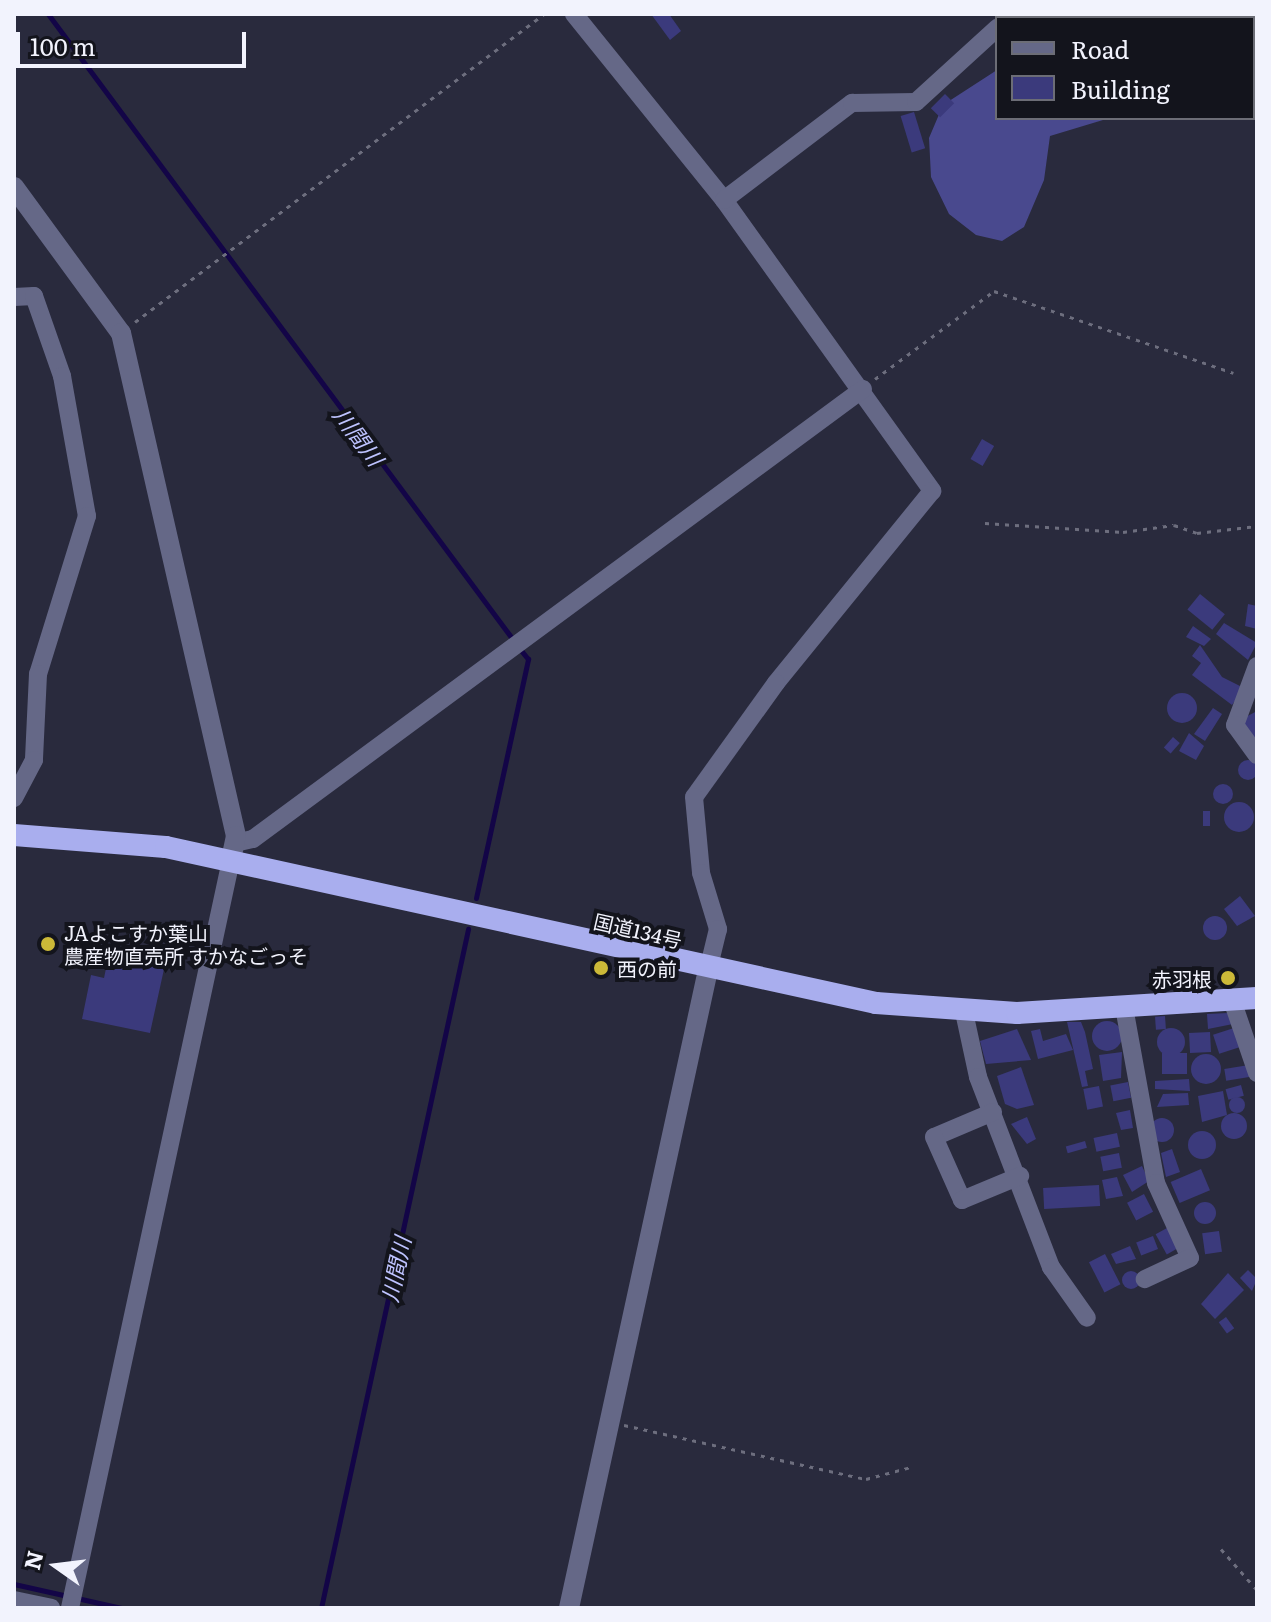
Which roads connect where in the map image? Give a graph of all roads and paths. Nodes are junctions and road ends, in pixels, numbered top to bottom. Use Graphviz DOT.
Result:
graph roads {
  1 [pos="544,14"];
  2 [pos="574,14"];
  3 [pos="995,30"];
  4 [pos="14,187"];
  5 [pos="724,200"];
  6 [pos="14,297"];
  7 [pos="121,333"];
  8 [pos="1233,373"];
  9 [pos="863,389"];
  10 [pos="985,523"];
  11 [pos="1257,526"];
  12 [pos="1257,666"];
  13 [pos="1257,755"];
  14 [pos="14,798"];
  15 [pos="14,835"];
  16 [pos="233,852"];
  17 [pos="708,970"];
  18 [pos="1257,998"];
  19 [pos="1232,1000"];
  20 [pos="1124,1007"];
  21 [pos="964,1012"];
  22 [pos="1257,1073"];
  23 [pos="993,1112"];
  24 [pos="1020,1176"];
  25 [pos="1145,1279"];
  26 [pos="1087,1318"];
  27 [pos="609,1421"];
  28 [pos="911,1467"];
  29 [pos="1221,1549"];
  30 [pos="1257,1590"];
  31 [pos="14,1600"];
  32 [pos="71,1607"];
  33 [pos="51,1608"];
  34 [pos="569,1608"];
  1 -- 7 [label="path"];
  2 -- 5 [label="street"];
  3 -- 5 [label="street"];
  4 -- 7 [label="street"];
  5 -- 9 [label="street"];
  6 -- 14 [label="street"];
  7 -- 16 [label="street"];
  8 -- 9 [label="path"];
  9 -- 16 [label="street"];
  9 -- 17 [label="street"];
  10 -- 11 [label="path"];
  12 -- 13 [label="street"];
  15 -- 16 [label="highway, 国道134号"];
  16 -- 17 [label="highway, 国道134号"];
  16 -- 32 [label="street"];
  17 -- 21 [label="highway, 国道134号"];
  17 -- 27 [label="street"];
  18 -- 19 [label="highway, 国道134号"];
  19 -- 20 [label="highway, 国道134号"];
  19 -- 22 [label="street"];
  20 -- 21 [label="highway, 国道134号"];
  20 -- 25 [label="street"];
  21 -- 23 [label="street"];
  23 -- 24 [label="street"];
  23 -- 24 [label="street"];
  24 -- 26 [label="street"];
  27 -- 28 [label="path"];
  27 -- 34 [label="street"];
  29 -- 30 [label="path"];
  31 -- 33 [label="street"];
}
